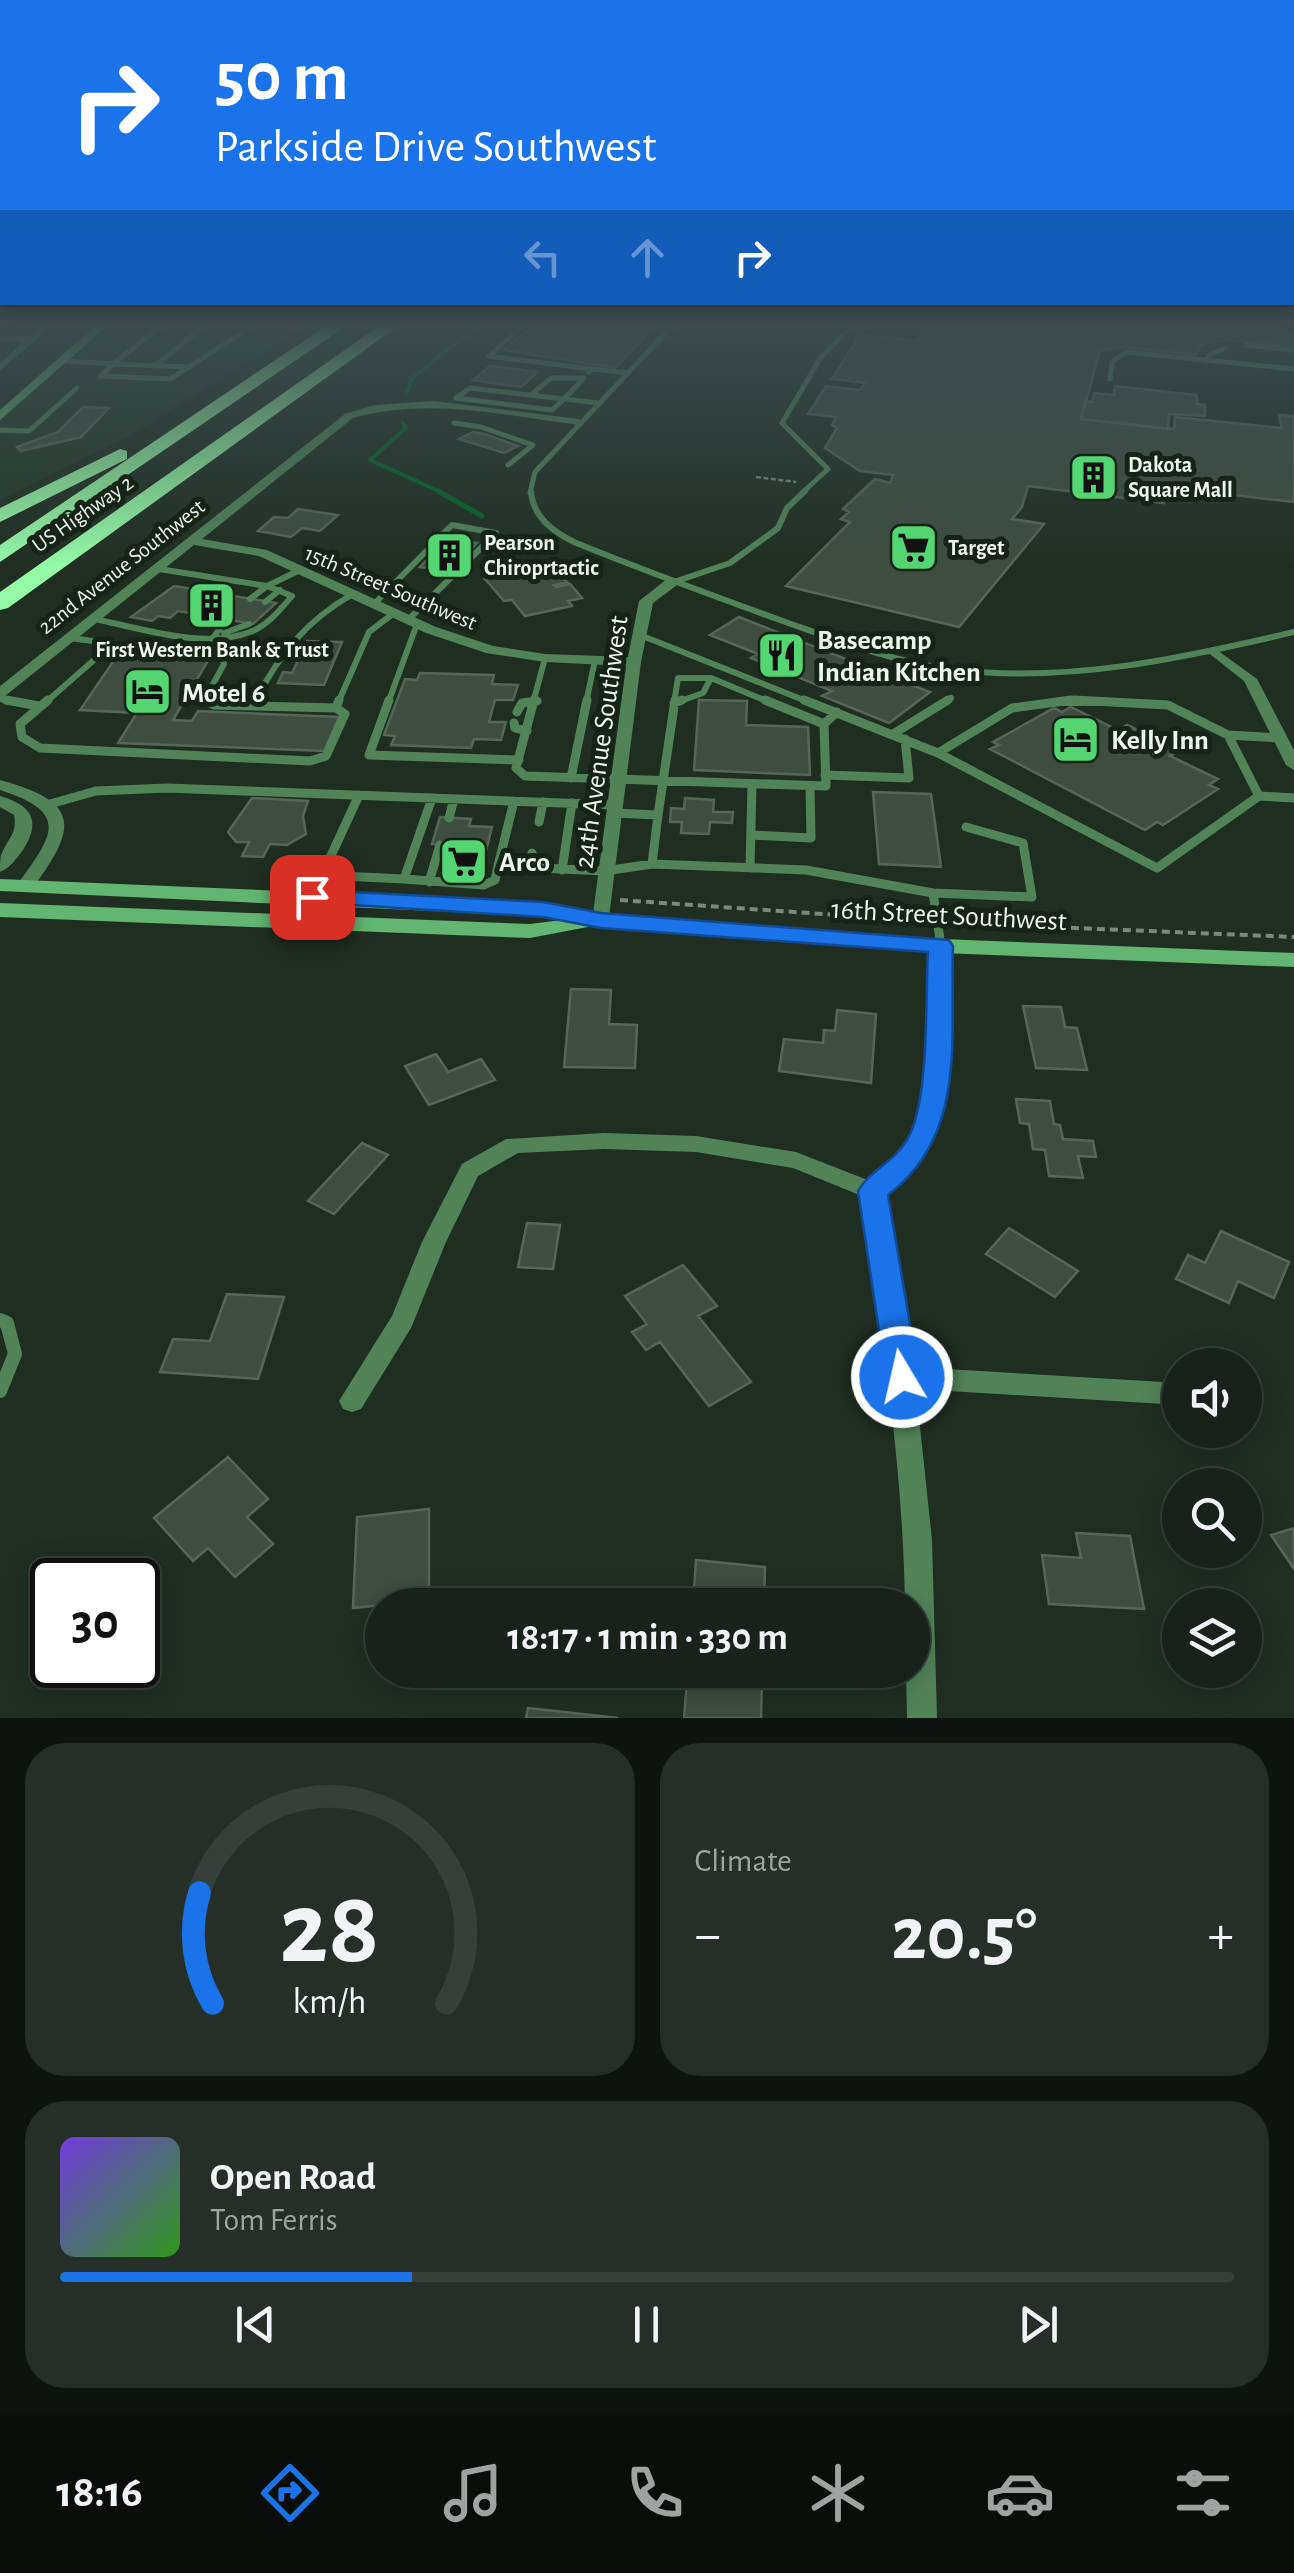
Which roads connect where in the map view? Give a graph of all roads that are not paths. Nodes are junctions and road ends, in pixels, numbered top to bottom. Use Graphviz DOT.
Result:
graph roads {
  1 [pos="56,406"];
  2 [pos="210,406"];
  3 [pos="223,406"];
  4 [pos="277,406"];
  5 [pos="521,406"];
  6 [pos="556,406"];
  7 [pos="595,406"];
  8 [pos="793,406"];
  9 [pos="454,423"];
  10 [pos="575,426"];
  11 [pos="0,430"];
  12 [pos="508,465"];
  13 [pos="0,516"];
  14 [pos="194,542"];
  15 [pos="0,555"];
  16 [pos="159,570"];
  17 [pos="300,570"];
  18 [pos="672,582"];
  19 [pos="276,589"];
  20 [pos="387,591"];
  21 [pos="353,594"];
  22 [pos="430,598"];
  23 [pos="0,603"];
  24 [pos="374,604"];
  25 [pos="94,619"];
  26 [pos="407,619"];
  27 [pos="238,622"];
  28 [pos="1294,632"];
  29 [pos="640,635"];
  30 [pos="70,638"];
  31 [pos="212,638"];
  32 [pos="111,646"];
  33 [pos="1214,651"];
  34 [pos="545,658"];
  35 [pos="595,660"];
  36 [pos="634,662"];
  37 [pos="711,678"];
  38 [pos="0,696"];
  39 [pos="951,698"];
  40 [pos="537,701"];
  41 [pos="674,703"];
  42 [pos="39,706"];
  43 [pos="252,706"];
  44 [pos="336,708"];
  45 [pos="517,712"];
  46 [pos="836,712"];
  47 [pos="514,723"];
  48 [pos="824,724"];
  49 [pos="527,732"];
  50 [pos="893,734"];
  51 [pos="1228,735"];
  52 [pos="1281,738"];
  53 [pos="905,739"];
  54 [pos="938,753"];
  55 [pos="519,760"];
  56 [pos="1294,765"];
  57 [pos="825,775"];
  58 [pos="571,778"];
  59 [pos="617,780"];
  60 [pos="662,781"];
  61 [pos="752,784"];
  62 [pos="0,785"];
  63 [pos="810,786"];
  64 [pos="359,795"];
  65 [pos="1259,796"];
  66 [pos="432,798"];
  67 [pos="454,798"];
  68 [pos="1294,798"];
  69 [pos="0,801"];
  70 [pos="514,801"];
  71 [pos="543,802"];
  72 [pos="572,803"];
  73 [pos="50,804"];
  74 [pos="614,809"];
  75 [pos="658,815"];
  76 [pos="449,818"];
  77 [pos="540,822"];
  78 [pos="966,827"];
  79 [pos="751,835"];
  80 [pos="440,845"];
  81 [pos="532,852"];
  82 [pos="652,864"];
  83 [pos="498,866"];
  84 [pos="0,867"];
  85 [pos="528,868"];
  86 [pos="750,868"];
  87 [pos="562,870"];
  88 [pos="605,871"];
  89 [pos="321,875"];
  90 [pos="404,880"];
  91 [pos="429,882"];
  92 [pos="0,885"];
  93 [pos="26,886"];
  94 [pos="933,892"];
  95 [pos="312,897"];
  96 [pos="1,911"];
  97 [pos="601,921"];
  98 [pos="939,934"];
  99 [pos="1294,960"];
  100 [pos="872,1191"];
  101 [pos="0,1320"];
  102 [pos="902,1377"];
  103 [pos="0,1391"];
  104 [pos="1162,1393"];
  105 [pos="352,1401"];
  106 [pos="922,1718"];
  1 -- 11 [label="lane"];
  2 -- 13 [label="highway"];
  3 -- 15 [label="highway, US Highway 2"];
  4 -- 23 [label="highway, US Highway 2"];
  5 -- 6 [label="lane"];
  7 -- 10 [label="lane"];
  8 -- 18 [label="lane"];
  9 -- 12 [label="lane"];
  10 -- 14 [label="street, 22nd Avenue Southwest"];
  10 -- 18 [label="lane"];
  14 -- 16 [label="street, 22nd Avenue Southwest"];
  14 -- 17 [label="street, 15th Street Southwest"];
  16 -- 19 [label="lane"];
  16 -- 25 [label="street, 22nd Avenue Southwest"];
  17 -- 19 [label="lane"];
  17 -- 21 [label="street, 15th Street Southwest"];
  18 -- 29 [label="street, 24th Avenue Southwest"];
  18 -- 33 [label="lane"];
  19 -- 19 [label="lane"];
  19 -- 31 [label="lane"];
  20 -- 22 [label="lane"];
  20 -- 22 [label="lane"];
  20 -- 24 [label="lane"];
  21 -- 24 [label="street, 15th Street Southwest"];
  21 -- 43 [label="lane"];
  22 -- 26 [label="lane"];
  24 -- 26 [label="street, 15th Street Southwest"];
  25 -- 30 [label="street, 22nd Avenue Southwest"];
  25 -- 31 [label="lane"];
  26 -- 34 [label="street, 15th Street Southwest"];
  26 -- 44 [label="lane"];
  26 -- 55 [label="lane"];
  27 -- 31 [label="lane"];
  27 -- 31 [label="lane"];
  28 -- 33 [label="lane"];
  29 -- 36 [label="street, 24th Avenue Southwest"];
  29 -- 46 [label="lane"];
  30 -- 32 [label="lane"];
  30 -- 38 [label="street, 22nd Avenue Southwest"];
  32 -- 42 [label="lane"];
  32 -- 43 [label="lane"];
  33 -- 52 [label="street"];
  34 -- 35 [label="street, 15th Street Southwest"];
  34 -- 40 [label="lane"];
  35 -- 36 [label="street, 15th Street Southwest"];
  35 -- 58 [label="lane"];
  36 -- 59 [label="street, 24th Avenue Southwest"];
  37 -- 41 [label="lane"];
  37 -- 41 [label="lane"];
  37 -- 48 [label="lane"];
  38 -- 42 [label="lane"];
  39 -- 50 [label="lane"];
  40 -- 45 [label="lane"];
  40 -- 49 [label="lane"];
  41 -- 60 [label="lane"];
  42 -- 44 [label="lane"];
  43 -- 44 [label="lane"];
  46 -- 48 [label="lane"];
  46 -- 50 [label="lane"];
  47 -- 49 [label="lane"];
  48 -- 57 [label="lane"];
  49 -- 55 [label="lane"];
  50 -- 53 [label="lane"];
  51 -- 52 [label="lane"];
  51 -- 54 [label="lane"];
  51 -- 65 [label="lane"];
  52 -- 56 [label="street"];
  53 -- 54 [label="lane"];
  53 -- 57 [label="lane"];
  54 -- 65 [label="lane"];
  55 -- 58 [label="lane"];
  57 -- 63 [label="lane"];
  58 -- 59 [label="lane"];
  59 -- 60 [label="lane"];
  59 -- 74 [label="street, 24th Avenue Southwest"];
  60 -- 61 [label="lane"];
  60 -- 75 [label="lane"];
  61 -- 63 [label="lane"];
  61 -- 79 [label="lane"];
  62 -- 73 [label="street"];
  63 -- 79 [label="lane"];
  64 -- 66 [label="lane"];
  64 -- 73 [label="lane"];
  64 -- 89 [label="lane"];
  65 -- 68 [label="lane"];
  66 -- 67 [label="lane"];
  66 -- 90 [label="lane"];
  67 -- 70 [label="lane"];
  67 -- 76 [label="lane"];
  69 -- 84 [label="street"];
  70 -- 71 [label="lane"];
  70 -- 83 [label="lane"];
  71 -- 72 [label="lane"];
  71 -- 77 [label="lane"];
  72 -- 74 [label="lane"];
  72 -- 87 [label="lane"];
  73 -- 93 [label="street"];
  74 -- 75 [label="lane"];
  74 -- 88 [label="street, 24th Avenue Southwest"];
  75 -- 82 [label="lane"];
  78 -- 94 [label="lane"];
  79 -- 86 [label="lane"];
  80 -- 91 [label="lane"];
  81 -- 85 [label="lane"];
  82 -- 86 [label="lane"];
  82 -- 88 [label="lane"];
  83 -- 85 [label="lane"];
  83 -- 91 [label="lane"];
  85 -- 87 [label="lane"];
  86 -- 94 [label="lane"];
  87 -- 88 [label="lane"];
  88 -- 97 [label="street, 24th Avenue Southwest"];
  89 -- 90 [label="lane"];
  89 -- 95 [label="lane"];
  90 -- 91 [label="lane"];
  92 -- 93 [label="main road, 16th Street Southwest"];
  93 -- 95 [label="main road, 16th Street Southwest"];
  93 -- 96 [label="main road"];
  94 -- 98 [label="lane"];
  95 -- 97 [label="main road, 16th Street Southwest"];
  96 -- 97 [label="main road, 16th Street Southwest"];
  97 -- 98 [label="main road, 16th Street Southwest"];
  98 -- 99 [label="main road, 16th Street Southwest"];
  98 -- 100 [label="street"];
  100 -- 102 [label="street"];
  100 -- 105 [label="street"];
  101 -- 103 [label="lane"];
  102 -- 104 [label="street"];
  102 -- 106 [label="street"];
}
